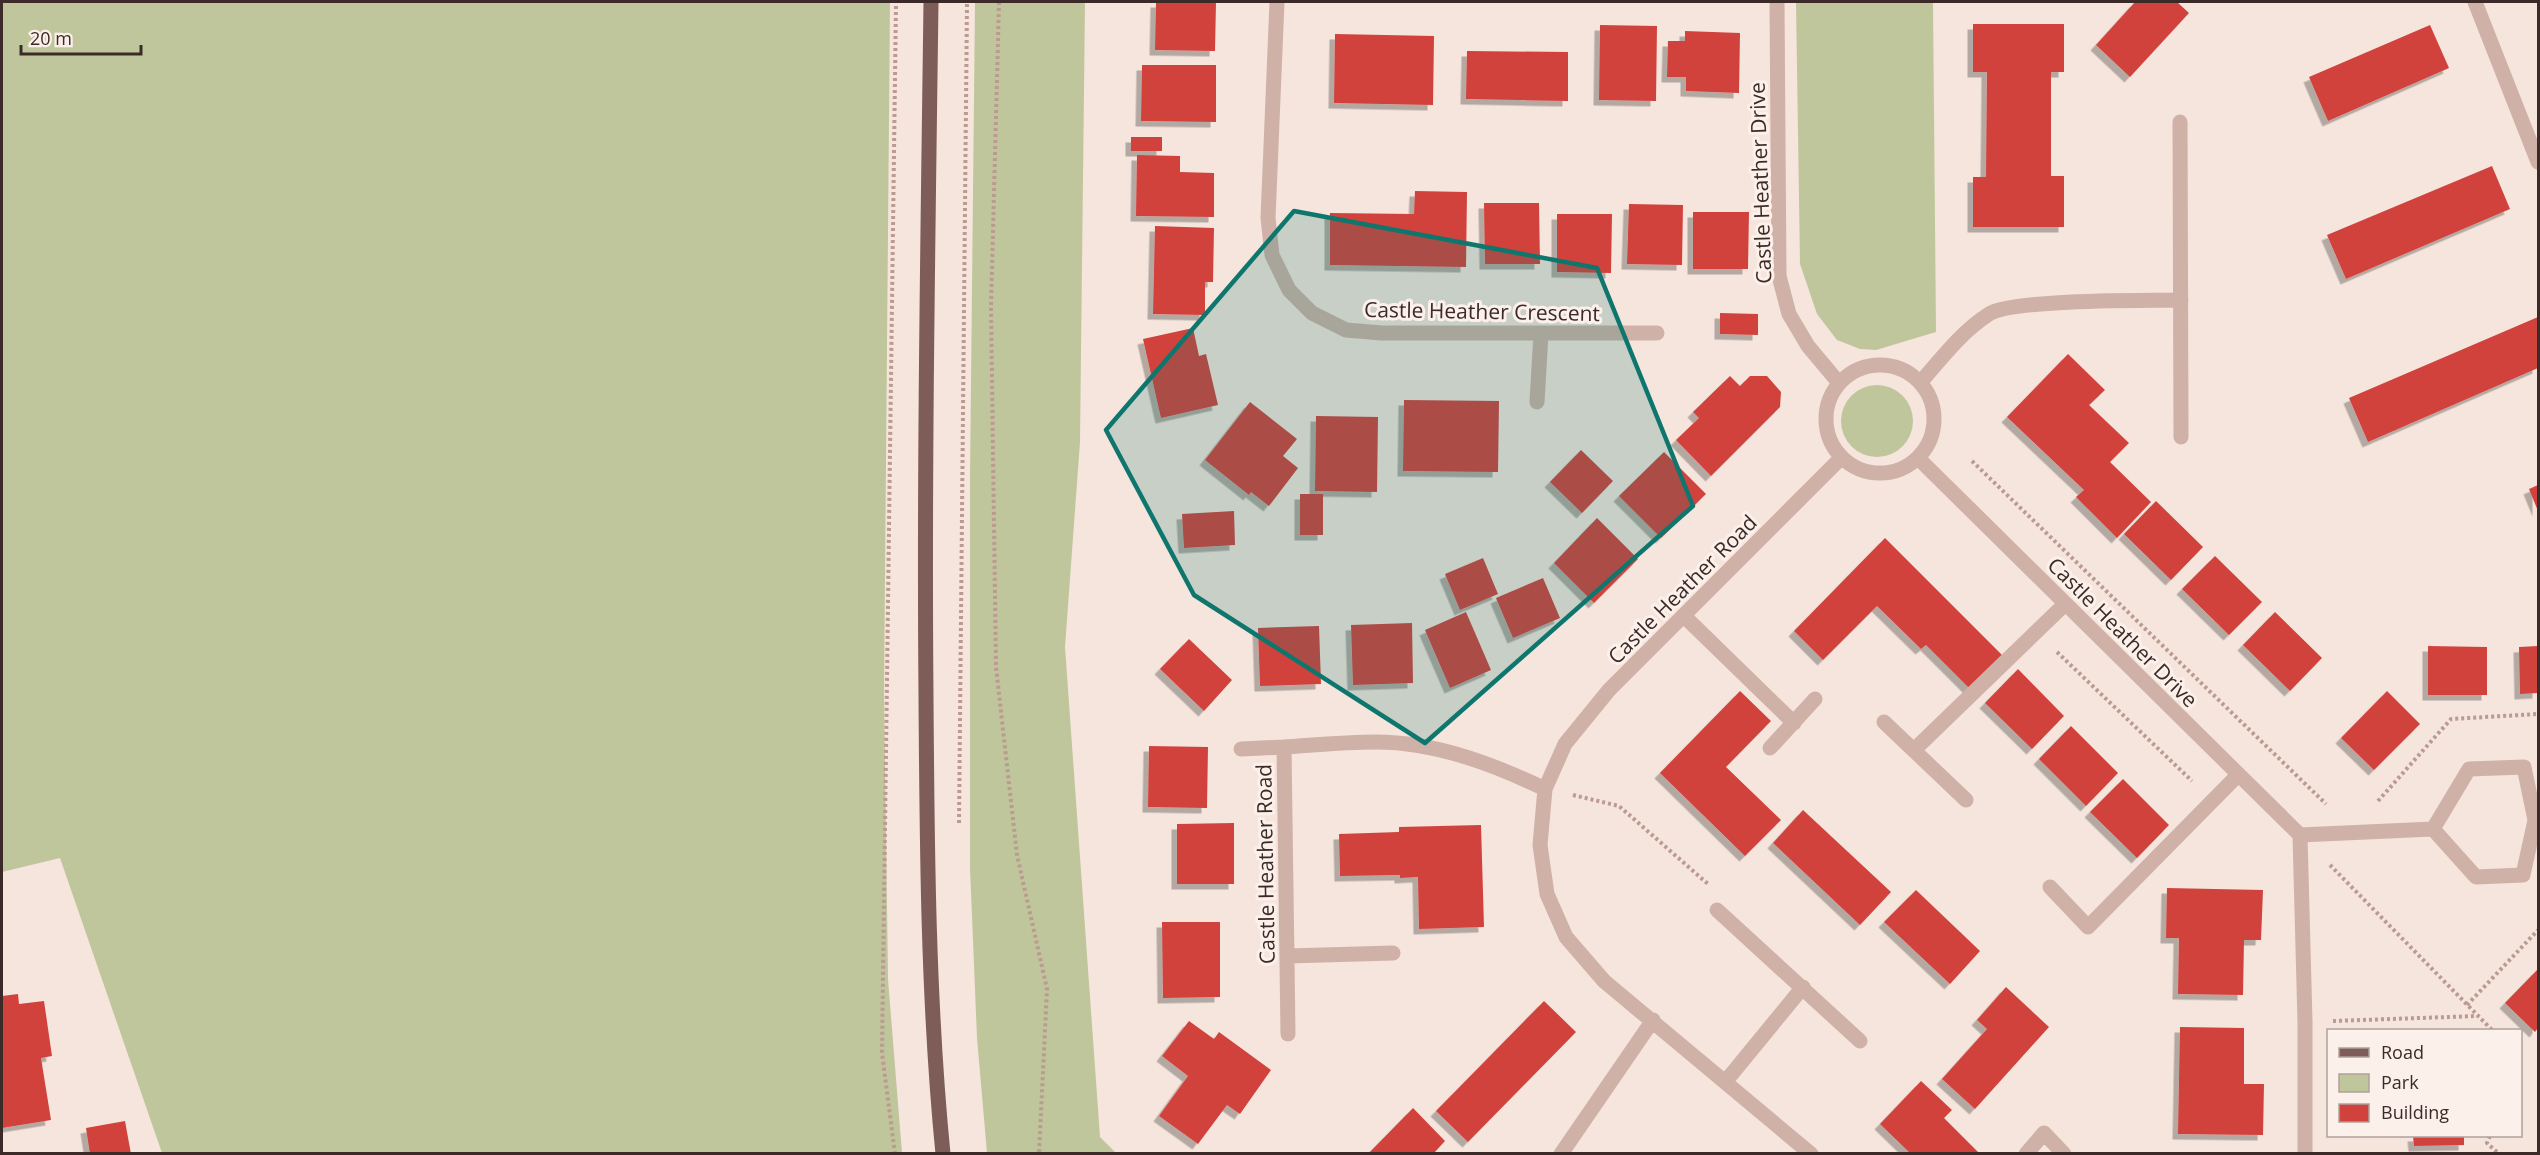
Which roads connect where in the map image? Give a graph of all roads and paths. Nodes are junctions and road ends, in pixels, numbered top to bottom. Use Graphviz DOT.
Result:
graph roads {
  1 [pos="896,2"];
  2 [pos="931,2"];
  3 [pos="967,2"];
  4 [pos="999,2"];
  5 [pos="1277,2"];
  6 [pos="1777,2"];
  7 [pos="2475,2"];
  8 [pos="2180,122"];
  9 [pos="2538,162"];
  10 [pos="2181,300"];
  11 [pos="1541,333"];
  12 [pos="1657,333"];
  13 [pos="1839,382"];
  14 [pos="1920,383"];
  15 [pos="1538,402"];
  16 [pos="2181,437"];
  17 [pos="1841,458"];
  18 [pos="1918,458"];
  19 [pos="1972,461"];
  20 [pos="2065,604"];
  21 [pos="1684,616"];
  22 [pos="2035,632"];
  23 [pos="1815,699"];
  24 [pos="2538,714"];
  25 [pos="1884,722"];
  26 [pos="1794,723"];
  27 [pos="1284,747"];
  28 [pos="1770,747"];
  29 [pos="1241,749"];
  30 [pos="1914,750"];
  31 [pos="2238,775"];
  32 [pos="1545,789"];
  33 [pos="1966,800"];
  34 [pos="2212,801"];
  35 [pos="2369,801"];
  36 [pos="2336,803"];
  37 [pos="959,827"];
  38 [pos="2433,829"];
  39 [pos="2300,835"];
  40 [pos="2050,887"];
  41 [pos="1717,910"];
  42 [pos="2538,930"];
  43 [pos="1393,953"];
  44 [pos="1288,956"];
  45 [pos="1803,987"];
  46 [pos="2467,1005"];
  47 [pos="2477,1016"];
  48 [pos="1653,1020"];
  49 [pos="2305,1022"];
  50 [pos="2491,1029"];
  51 [pos="1288,1034"];
  52 [pos="1860,1041"];
  53 [pos="1726,1081"];
  54 [pos="2490,1137"];
  55 [pos="895,1154"];
  56 [pos="943,1154"];
  57 [pos="1039,1154"];
  58 [pos="1562,1154"];
  59 [pos="1811,1154"];
  60 [pos="2026,1154"];
  61 [pos="2064,1154"];
  62 [pos="2305,1154"];
  63 [pos="2499,1154"];
  1 -- 55 [label="path"];
  2 -- 56 [label="main road"];
  3 -- 37 [label="path"];
  4 -- 57 [label="path"];
  5 -- 11 [label="street, Castle Heather Crescent"];
  6 -- 13 [label="street, Castle Heather Drive"];
  7 -- 9 [label="street"];
  8 -- 10 [label="street"];
  10 -- 14 [label="street"];
  10 -- 16 [label="street"];
  11 -- 12 [label="street, Castle Heather Crescent"];
  11 -- 15 [label="street"];
  13 -- 14 [label="street"];
  13 -- 17 [label="street"];
  14 -- 18 [label="street"];
  17 -- 18 [label="street"];
  17 -- 21 [label="street, Castle Heather Road"];
  18 -- 20 [label="street, Castle Heather Drive"];
  19 -- 36 [label="path"];
  20 -- 22 [label="street"];
  20 -- 31 [label="street, Castle Heather Drive"];
  21 -- 26 [label="street"];
  21 -- 32 [label="street, Castle Heather Road"];
  22 -- 30 [label="street"];
  22 -- 34 [label="path"];
  23 -- 26 [label="street"];
  24 -- 35 [label="path"];
  25 -- 30 [label="street"];
  26 -- 28 [label="street"];
  27 -- 29 [label="street"];
  27 -- 32 [label="street, Castle Heather Road"];
  27 -- 44 [label="street, Castle Heather Road"];
  30 -- 33 [label="street"];
  31 -- 34 [label="street"];
  31 -- 39 [label="street, Castle Heather Drive"];
  32 -- 41 [label="path"];
  32 -- 48 [label="street, Castle Heather Road"];
  34 -- 40 [label="street"];
  38 -- 38 [label="street"];
  38 -- 39 [label="street"];
  39 -- 46 [label="path"];
  39 -- 49 [label="street"];
  41 -- 45 [label="street"];
  42 -- 46 [label="path"];
  43 -- 44 [label="street"];
  44 -- 51 [label="street, Castle Heather Road"];
  45 -- 52 [label="street"];
  45 -- 53 [label="street"];
  46 -- 47 [label="path"];
  47 -- 49 [label="path"];
  47 -- 50 [label="path"];
  48 -- 53 [label="street, Castle Heather Road"];
  48 -- 58 [label="street"];
  49 -- 62 [label="street"];
  53 -- 59 [label="street, Castle Heather Road"];
  54 -- 63 [label="path"];
  60 -- 61 [label="street"];
}
